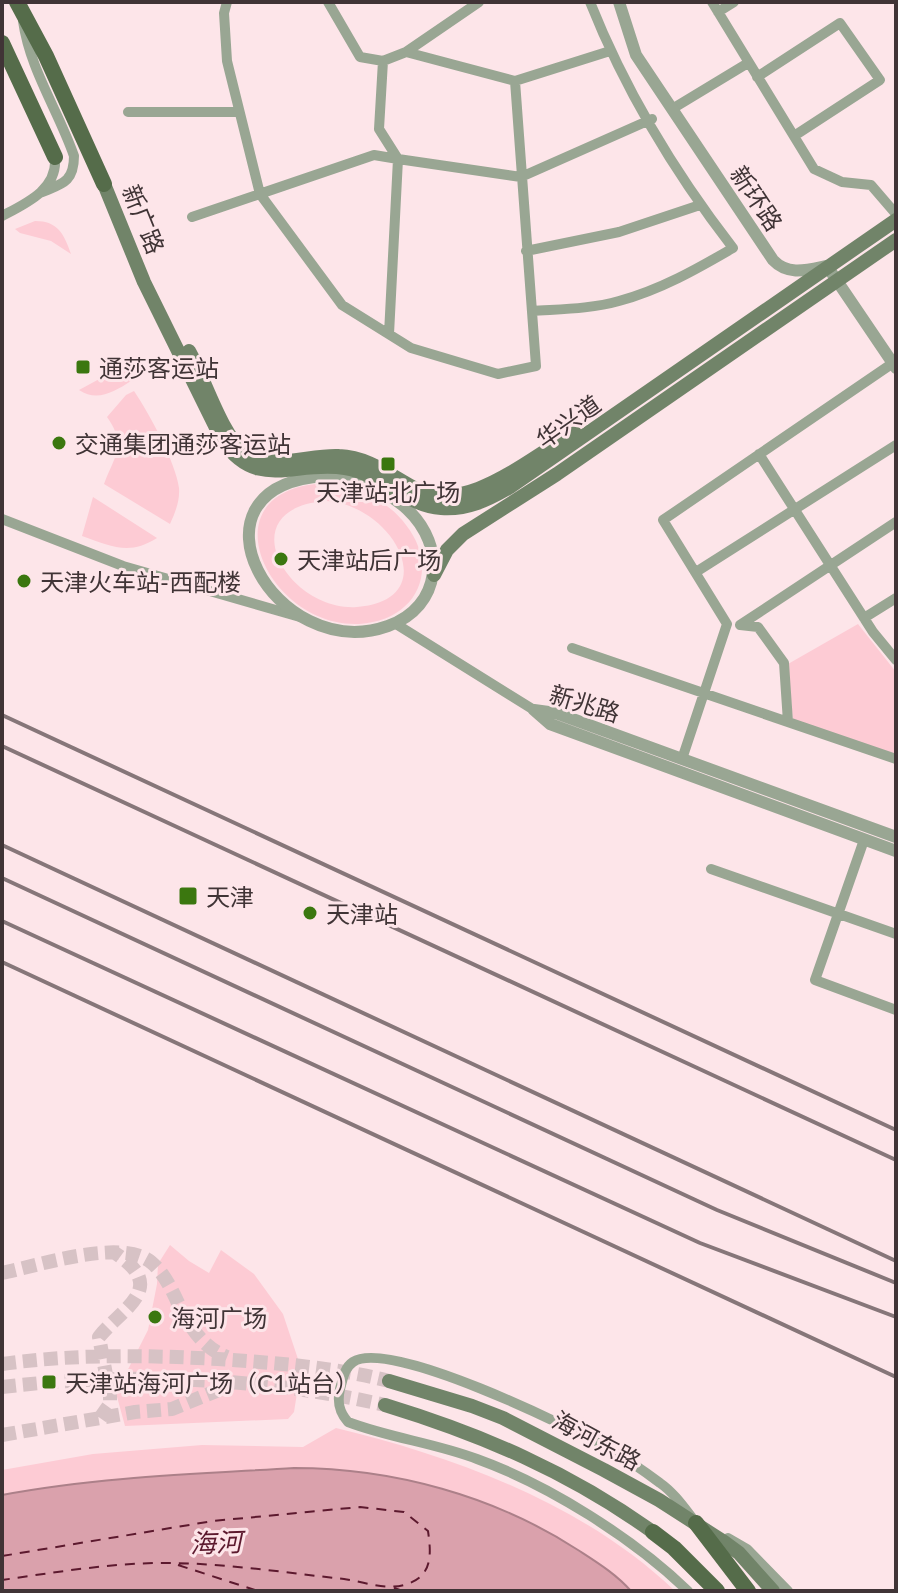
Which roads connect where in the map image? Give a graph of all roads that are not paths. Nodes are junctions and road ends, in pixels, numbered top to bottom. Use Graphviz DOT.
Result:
graph roads {
  1 [pos="227,2"];
  2 [pos="328,2"];
  3 [pos="479,2"];
  4 [pos="590,2"];
  5 [pos="619,2"];
  6 [pos="734,2"];
  7 [pos="19,6"];
  8 [pos="715,7"];
  9 [pos="3,49"];
  10 [pos="610,51"];
  11 [pos="406,52"];
  12 [pos="383,61"];
  13 [pos="748,63"];
  14 [pos="757,77"];
  15 [pos="515,81"];
  16 [pos="672,109"];
  17 [pos="128,112"];
  18 [pos="239,112"];
  19 [pos="651,120"];
  20 [pos="794,136"];
  21 [pos="55,157"];
  22 [pos="398,159"];
  23 [pos="521,177"];
  24 [pos="104,184"];
  25 [pos="40,193"];
  26 [pos="260,194"];
  27 [pos="700,205"];
  28 [pos="2,216"];
  29 [pos="192,217"];
  30 [pos="896,217"];
  31 [pos="896,240"];
  32 [pos="526,251"];
  33 [pos="827,266"];
  34 [pos="836,280"];
  35 [pos="159,310"];
  36 [pos="532,311"];
  37 [pos="389,334"];
  38 [pos="894,365"];
  39 [pos="616,415"];
  40 [pos="896,445"];
  41 [pos="230,452"];
  42 [pos="759,454"];
  43 [pos="795,509"];
  44 [pos="2,519"];
  45 [pos="896,522"];
  46 [pos="831,566"];
  47 [pos="696,572"];
  48 [pos="434,575"];
  49 [pos="896,598"];
  50 [pos="303,618"];
  51 [pos="864,618"];
  52 [pos="396,624"];
  53 [pos="727,624"];
  54 [pos="740,625"];
  55 [pos="572,648"];
  56 [pos="896,660"];
  57 [pos="704,693"];
  58 [pos="534,710"];
  59 [pos="788,722"];
  60 [pos="682,759"];
  61 [pos="896,759"];
  62 [pos="896,837"];
  63 [pos="864,840"];
  64 [pos="896,851"];
  65 [pos="711,869"];
  66 [pos="839,914"];
  67 [pos="896,934"];
  68 [pos="896,1010"];
  69 [pos="389,1381"];
  70 [pos="385,1405"];
  71 [pos="696,1523"];
  72 [pos="653,1532"];
  73 [pos="688,1591"];
  74 [pos="717,1591"];
  75 [pos="748,1591"];
  76 [pos="773,1591"];
  77 [pos="788,1591"];
  1 -- 18 [label="street"];
  2 -- 12 [label="street"];
  3 -- 11 [label="street"];
  4 -- 10 [label="street"];
  5 -- 16 [label="street, 新环路"];
  6 -- 8 [label="street"];
  7 -- 24 [label="main road, 新广路"];
  7 -- 25 [label="street"];
  8 -- 13 [label="street"];
  9 -- 21 [label="main road"];
  10 -- 15 [label="street"];
  10 -- 19 [label="street"];
  11 -- 12 [label="street"];
  11 -- 15 [label="street"];
  12 -- 22 [label="street"];
  13 -- 14 [label="street"];
  13 -- 16 [label="street"];
  14 -- 20 [label="street"];
  14 -- 20 [label="street"];
  15 -- 23 [label="street"];
  16 -- 33 [label="street, 新环路"];
  17 -- 18 [label="street"];
  18 -- 26 [label="street"];
  19 -- 23 [label="street"];
  19 -- 27 [label="street"];
  20 -- 30 [label="street"];
  21 -- 25 [label="street"];
  22 -- 23 [label="street"];
  22 -- 26 [label="street"];
  22 -- 37 [label="street"];
  23 -- 32 [label="street"];
  24 -- 35 [label="main road, 新广路"];
  25 -- 28 [label="street"];
  26 -- 29 [label="street"];
  26 -- 37 [label="street"];
  27 -- 32 [label="street"];
  27 -- 36 [label="street"];
  30 -- 33 [label="main road, 华兴道"];
  31 -- 34 [label="main road, 华兴道"];
  32 -- 36 [label="street"];
  33 -- 34 [label="street"];
  33 -- 39 [label="main road, 华兴道"];
  34 -- 38 [label="street"];
  34 -- 48 [label="main road, 华兴道"];
  35 -- 39 [label="main road"];
  35 -- 41 [label="main road, 新广路"];
  36 -- 37 [label="street"];
  38 -- 42 [label="street"];
  39 -- 41 [label="main road, 华兴道"];
  40 -- 43 [label="street"];
  42 -- 43 [label="street"];
  42 -- 47 [label="street"];
  43 -- 46 [label="street"];
  43 -- 47 [label="street"];
  44 -- 50 [label="street"];
  45 -- 46 [label="street"];
  46 -- 51 [label="street"];
  46 -- 54 [label="street"];
  47 -- 53 [label="street"];
  48 -- 50 [label="street"];
  48 -- 52 [label="street"];
  49 -- 51 [label="street"];
  50 -- 52 [label="street"];
  51 -- 56 [label="street"];
  52 -- 58 [label="street"];
  53 -- 54 [label="street"];
  53 -- 57 [label="street"];
  54 -- 59 [label="street"];
  55 -- 57 [label="street"];
  57 -- 59 [label="street"];
  57 -- 60 [label="street"];
  58 -- 60 [label="street, 新兆路"];
  58 -- 63 [label="street, 新兆路"];
  59 -- 61 [label="street"];
  60 -- 62 [label="street, 新兆路"];
  63 -- 64 [label="street, 新兆路"];
  63 -- 66 [label="street"];
  65 -- 66 [label="street"];
  66 -- 67 [label="street"];
  66 -- 68 [label="street"];
  69 -- 71 [label="main road, 海河东路"];
  70 -- 72 [label="main road, 海河东路"];
  71 -- 73 [label="street"];
  71 -- 75 [label="main road, 海河东路"];
  71 -- 76 [label="main road"];
  71 -- 77 [label="street"];
  72 -- 74 [label="main road, 海河东路"];
}
